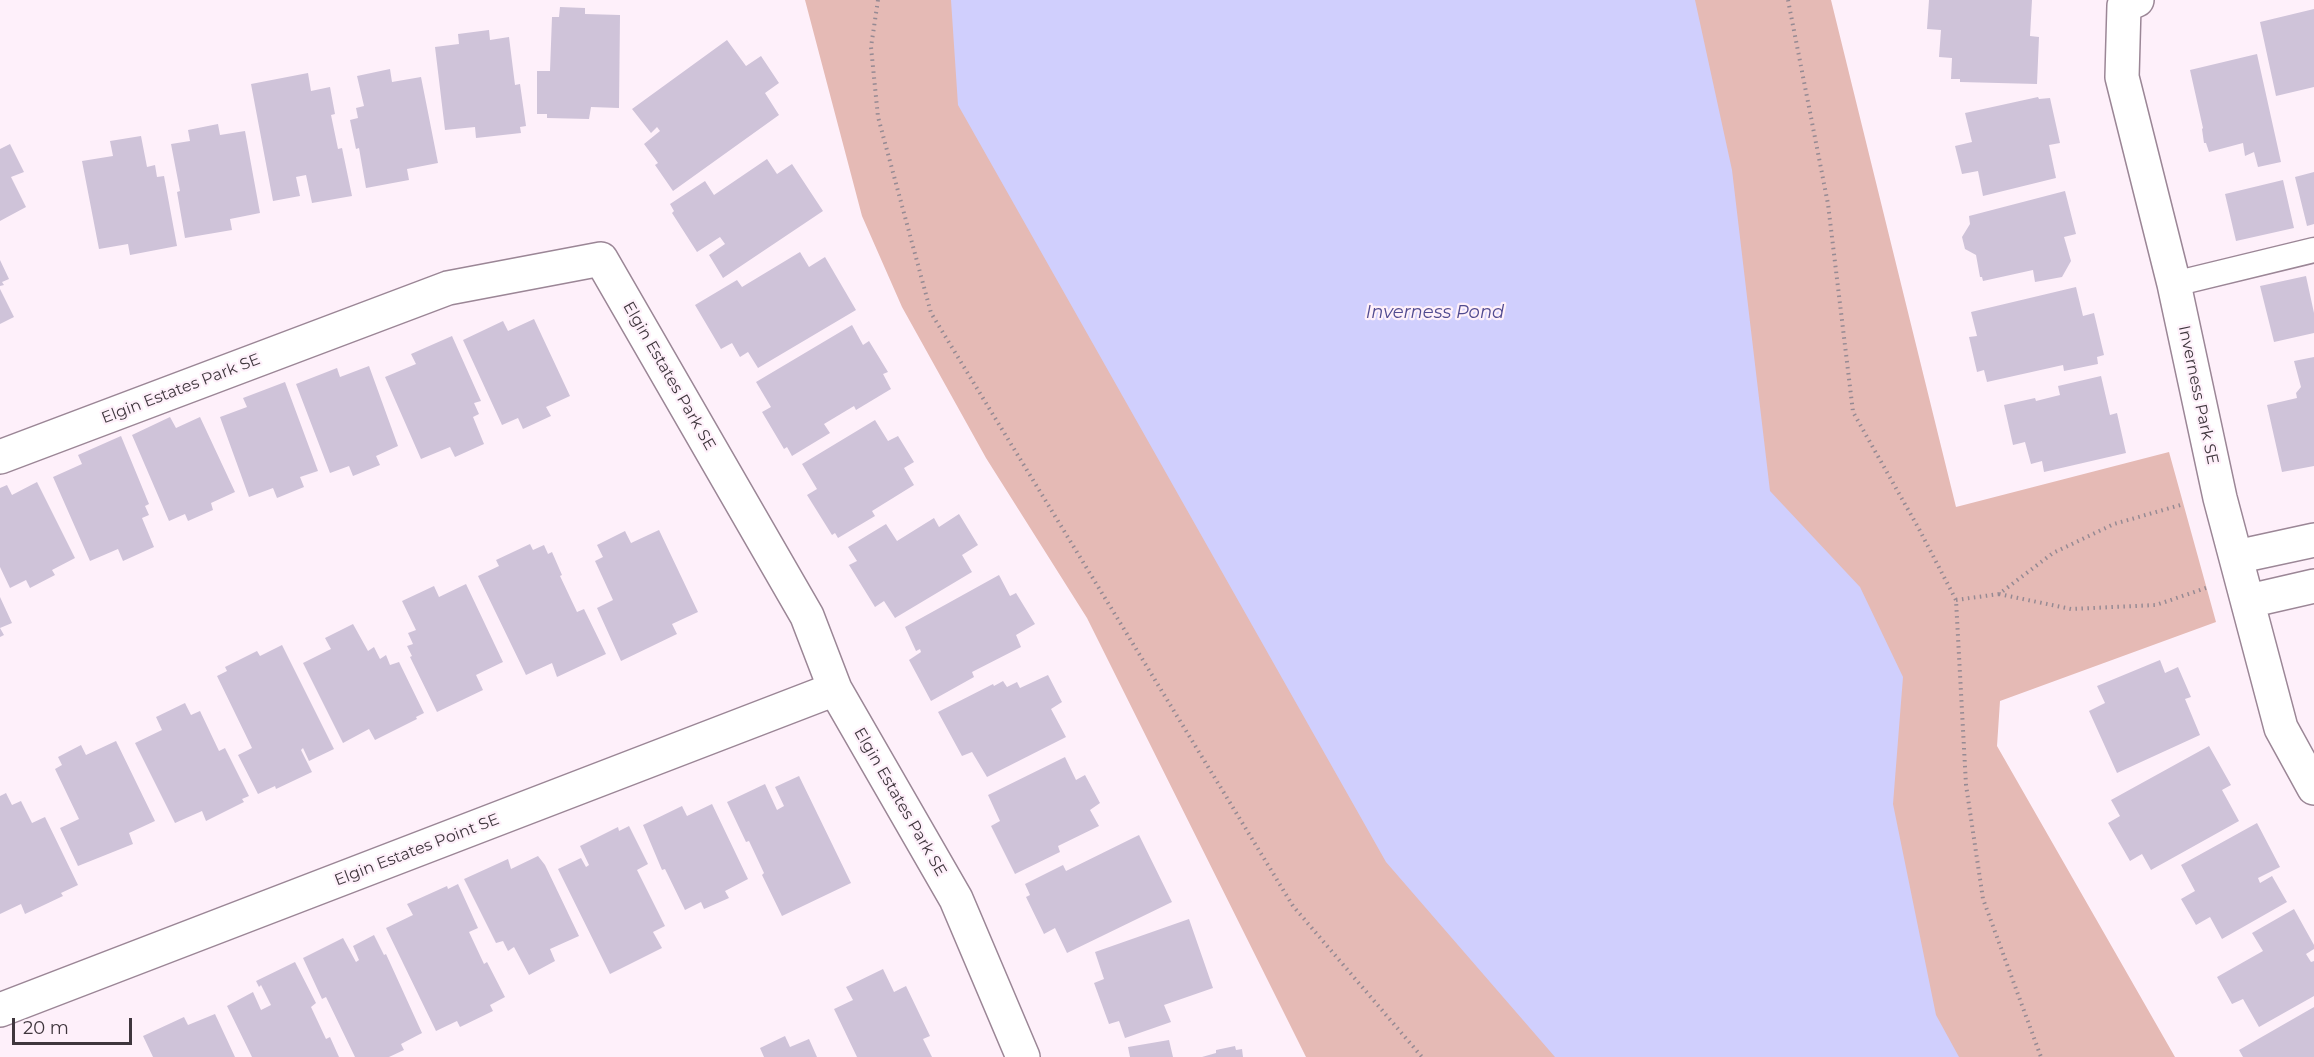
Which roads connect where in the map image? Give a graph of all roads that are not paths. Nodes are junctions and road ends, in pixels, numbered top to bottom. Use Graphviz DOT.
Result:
graph roads {
  1 [pos="2137,0"];
  2 [pos="2314,250"];
  3 [pos="2174,284"];
  4 [pos="0,457"];
  5 [pos="2314,540"];
  6 [pos="2242,578"];
  7 [pos="2314,586"];
  8 [pos="835,689"];
  9 [pos="2314,788"];
  10 [pos="0,1010"];
  11 [pos="1023,1057"];
  1 -- 3 [label="street, Inverness Park SE"];
  2 -- 3 [label="lane"];
  3 -- 6 [label="street, Inverness Park SE"];
  4 -- 8 [label="street, Elgin Estates Park SE"];
  5 -- 6 [label="street"];
  6 -- 7 [label="street"];
  6 -- 9 [label="street, Inverness Park SE"];
  8 -- 10 [label="street, Elgin Estates Point SE"];
  8 -- 11 [label="street, Elgin Estates Park SE"];
}
